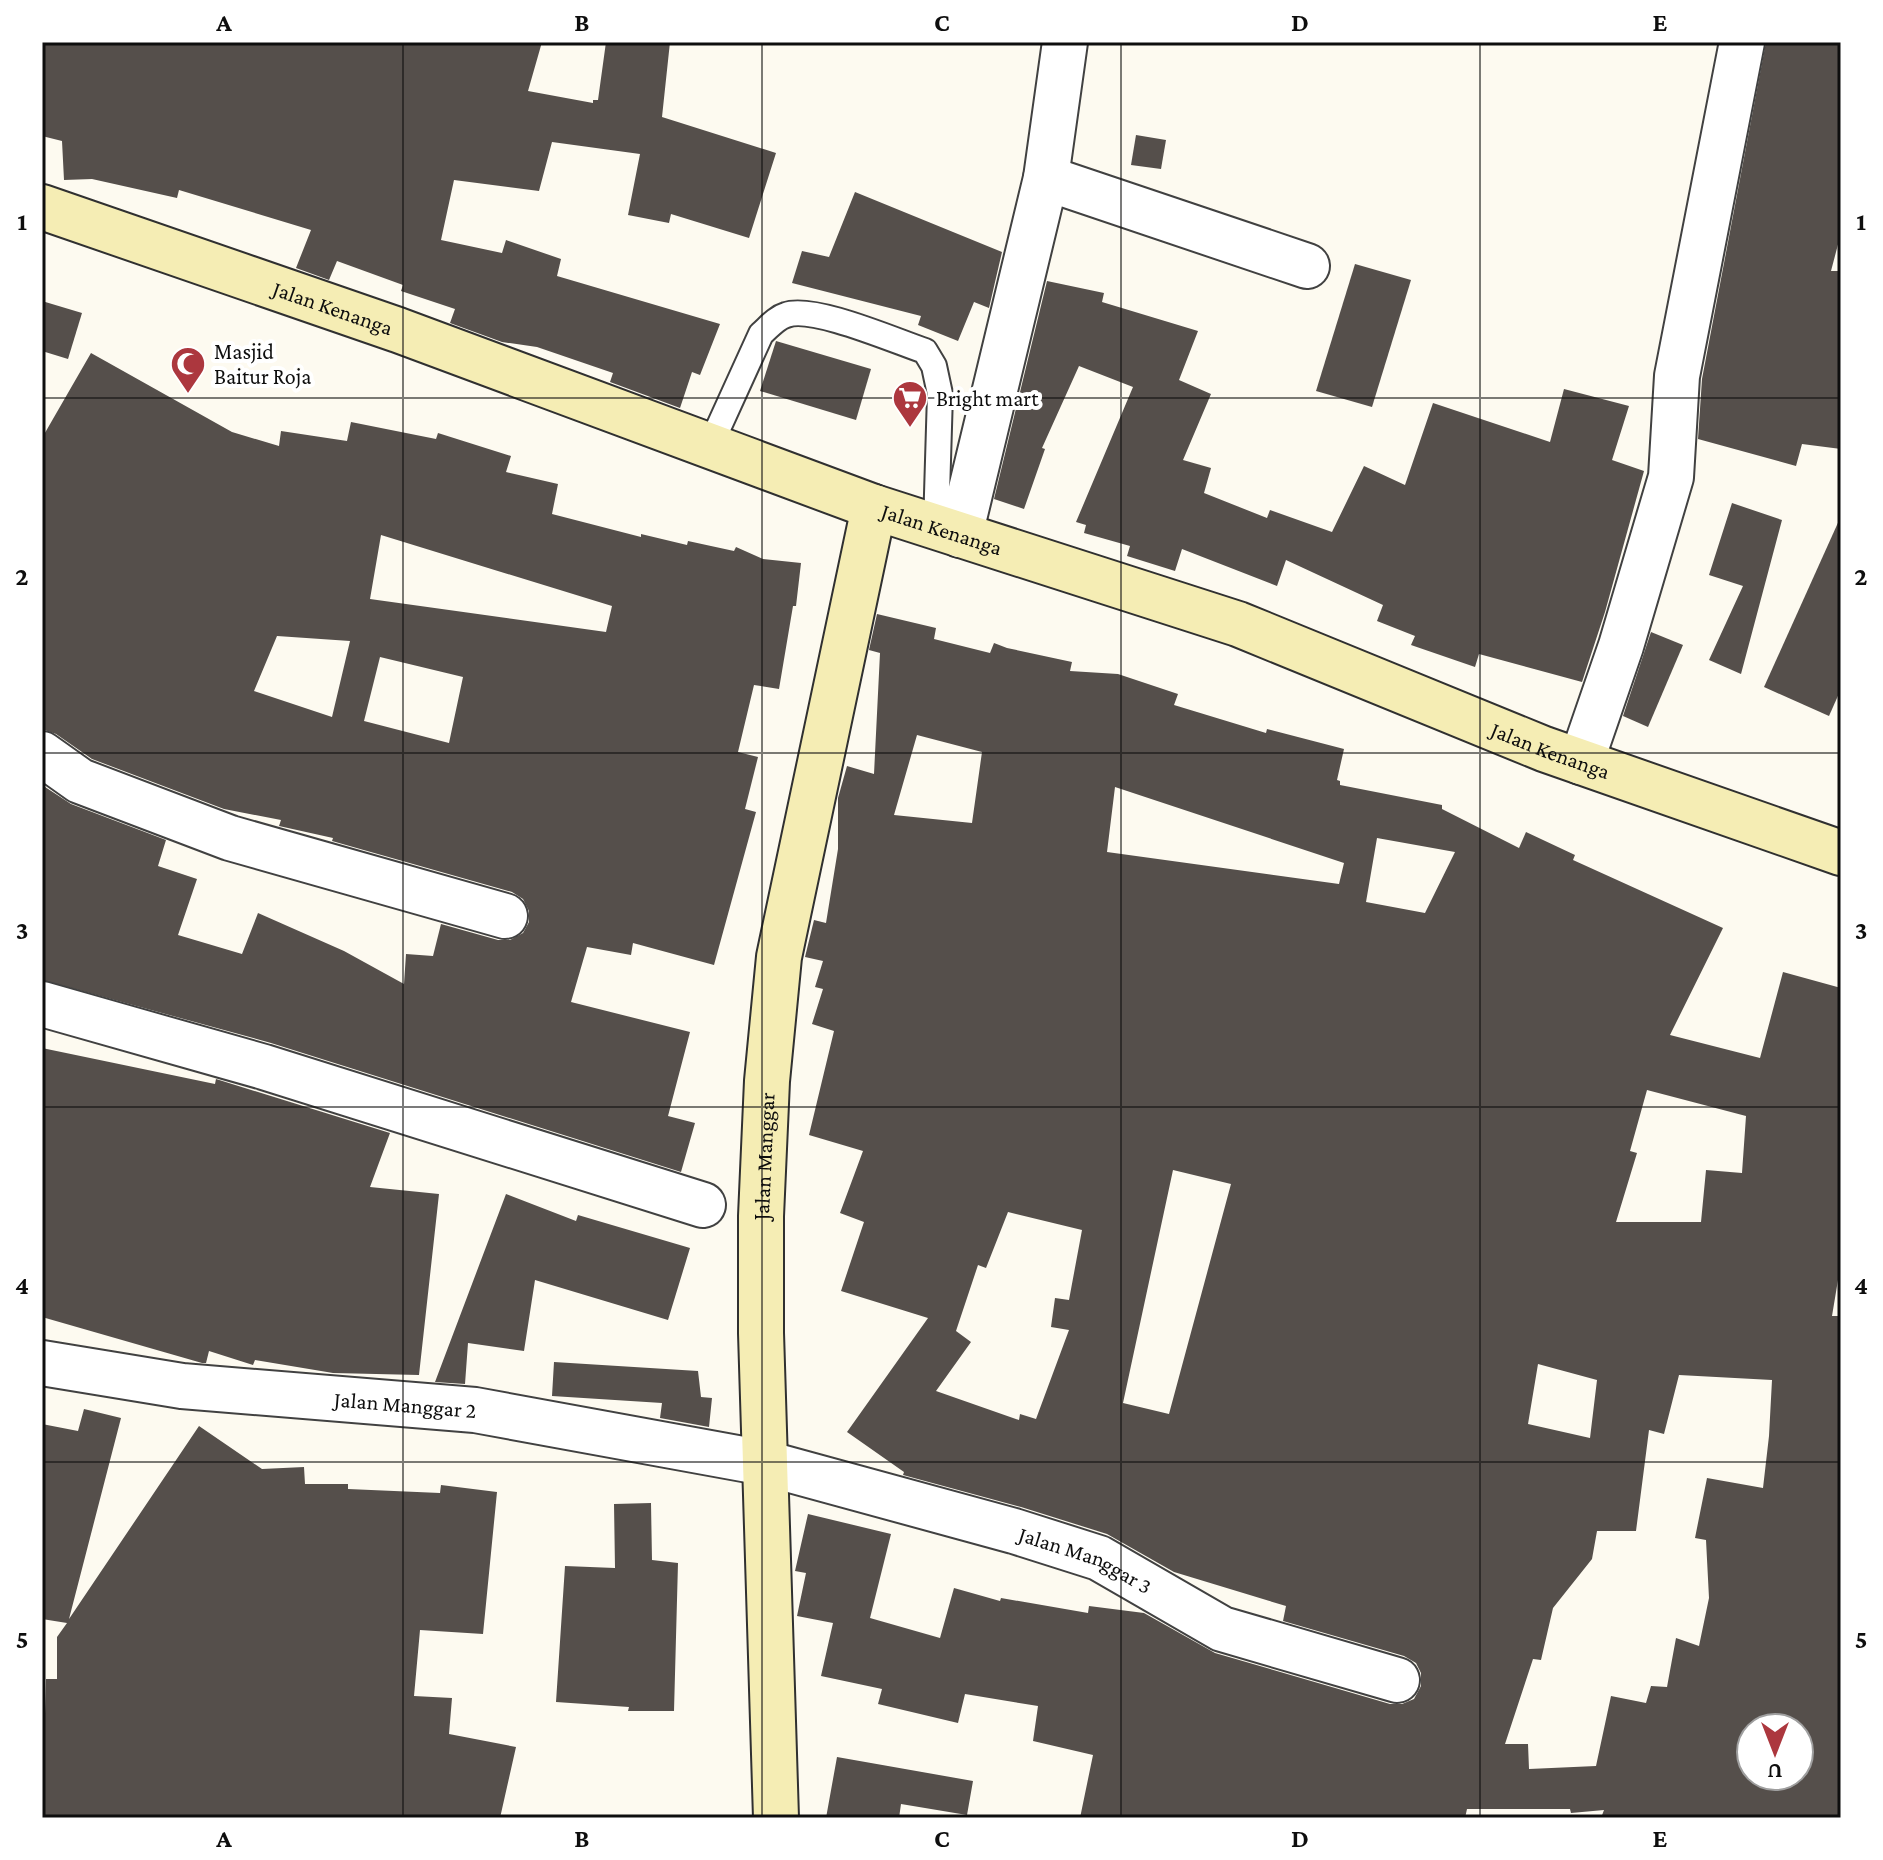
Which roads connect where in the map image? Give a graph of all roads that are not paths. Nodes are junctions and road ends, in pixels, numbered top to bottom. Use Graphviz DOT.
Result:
graph roads {
  1 [pos="1065,42"];
  2 [pos="1742,42"];
  3 [pos="1046,178"];
  4 [pos="42,207"];
  5 [pos="1307,266"];
  6 [pos="710,446"];
  7 [pos="874,507"];
  8 [pos="948,531"];
  9 [pos="42,754"];
  10 [pos="1581,762"];
  11 [pos="1841,853"];
  12 [pos="505,916"];
  13 [pos="42,1004"];
  14 [pos="703,1205"];
  15 [pos="42,1363"];
  16 [pos="765,1463"];
  17 [pos="1397,1680"];
  18 [pos="776,1818"];
  1 -- 3 [label="street"];
  2 -- 10 [label="street"];
  3 -- 5 [label="street"];
  3 -- 8 [label="street"];
  4 -- 6 [label="main road, Jalan Kenanga"];
  6 -- 7 [label="main road, Jalan Kenanga"];
  6 -- 8 [label="lane"];
  7 -- 8 [label="main road, Jalan Kenanga"];
  7 -- 16 [label="main road, Jalan Manggar"];
  8 -- 10 [label="main road, Jalan Kenanga"];
  9 -- 12 [label="street"];
  10 -- 11 [label="main road, Jalan Kenanga"];
  13 -- 14 [label="street"];
  15 -- 16 [label="street, Jalan Manggar 2"];
  16 -- 17 [label="street, Jalan Manggar 3"];
  16 -- 18 [label="main road, Jalan Manggar"];
}
